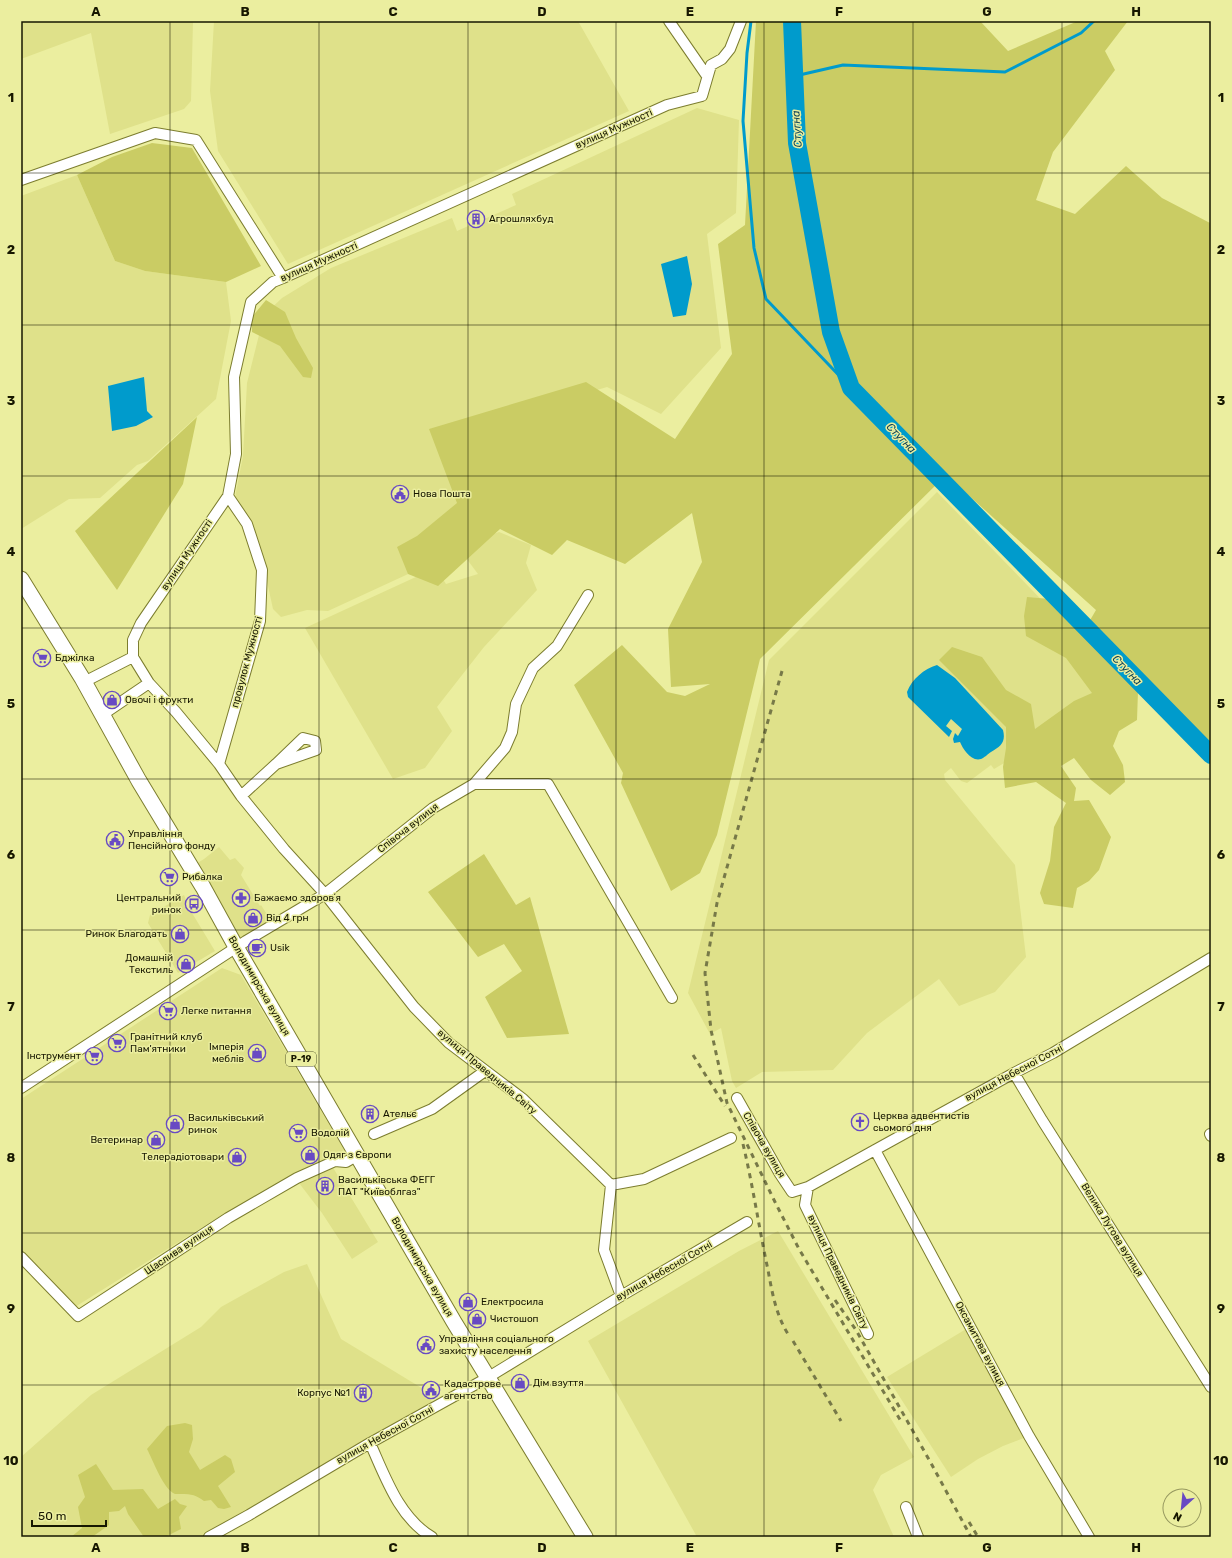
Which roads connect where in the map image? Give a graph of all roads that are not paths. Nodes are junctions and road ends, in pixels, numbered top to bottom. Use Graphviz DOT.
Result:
graph roads {
  1 [pos="669,21"];
  2 [pos="741,21"];
  3 [pos="707,76"];
  4 [pos="21,180"];
  5 [pos="283,278"];
  6 [pos="228,496"];
  7 [pos="21,579"];
  8 [pos="588,594"];
  9 [pos="133,657"];
  10 [pos="84,682"];
  11 [pos="149,683"];
  12 [pos="102,715"];
  13 [pos="219,764"];
  14 [pos="276,764"];
  15 [pos="474,784"];
  16 [pos="241,796"];
  17 [pos="325,894"];
  18 [pos="236,948"];
  19 [pos="1211,958"];
  20 [pos="672,998"];
  21 [pos="485,1071"];
  22 [pos="1014,1073"];
  23 [pos="21,1088"];
  24 [pos="737,1098"];
  25 [pos="374,1134"];
  26 [pos="731,1138"];
  27 [pos="876,1150"];
  28 [pos="358,1156"];
  29 [pos="611,1185"];
  30 [pos="808,1187"];
  31 [pos="792,1192"];
  32 [pos="747,1222"];
  33 [pos="21,1257"];
  34 [pos="621,1296"];
  35 [pos="868,1334"];
  36 [pos="487,1378"];
  37 [pos="1211,1387"];
  38 [pos="370,1443"];
  39 [pos="906,1507"];
  40 [pos="209,1537"];
  41 [pos="432,1537"];
  42 [pos="585,1537"];
  43 [pos="918,1537"];
  44 [pos="1089,1537"];
  1 -- 3 [label="street"];
  2 -- 3 [label="street"];
  3 -- 5 [label="street, вулиця Мужності"];
  4 -- 5 [label="street"];
  5 -- 6 [label="street, вулиця Мужності"];
  6 -- 9 [label="street, вулиця Мужності"];
  6 -- 13 [label="street, провулок Мужності"];
  7 -- 10 [label="main road, Володимирська вулиця / Р-19"];
  8 -- 15 [label="street"];
  9 -- 10 [label="street"];
  9 -- 11 [label="street, вулиця Праведників Світу"];
  10 -- 12 [label="main road, Володимирська вулиця / Р-19"];
  11 -- 12 [label="street"];
  11 -- 13 [label="street, вулиця Праведників Світу"];
  12 -- 18 [label="main road, Володимирська вулиця / Р-19"];
  13 -- 16 [label="street, вулиця Праведників Світу"];
  14 -- 16 [label="street"];
  15 -- 17 [label="street, Співоча вулиця"];
  15 -- 20 [label="street"];
  16 -- 17 [label="street, вулиця Праведників Світу"];
  17 -- 18 [label="street, Співоча вулиця"];
  17 -- 21 [label="street, вулиця Праведників Світу"];
  18 -- 23 [label="street"];
  18 -- 28 [label="main road, Володимирська вулиця / Р-19"];
  19 -- 22 [label="street, вулиця Небесної Сотні"];
  21 -- 25 [label="street"];
  21 -- 29 [label="street, вулиця Праведників Світу"];
  22 -- 27 [label="street, вулиця Небесної Сотні"];
  22 -- 37 [label="street, Велика Лугова вулиця"];
  24 -- 31 [label="street, Співоча вулиця"];
  26 -- 29 [label="street"];
  27 -- 30 [label="street, вулиця Небесної Сотні"];
  27 -- 44 [label="street, Оксамитова вулиця"];
  28 -- 33 [label="street, Щаслива вулиця"];
  28 -- 36 [label="main road, Володимирська вулиця / Р-19"];
  29 -- 34 [label="street"];
  30 -- 31 [label="street, вулиця Небесної Сотні"];
  30 -- 35 [label="street, вулиця Праведників Світу"];
  32 -- 34 [label="street, вулиця Небесної Сотні"];
  34 -- 36 [label="street, вулиця Небесної Сотні"];
  36 -- 38 [label="street, вулиця Небесної Сотні"];
  36 -- 42 [label="main road, Володимирська вулиця / Р-19"];
  38 -- 40 [label="street, вулиця Небесної Сотні"];
  38 -- 41 [label="street"];
  39 -- 43 [label="street"];
}
